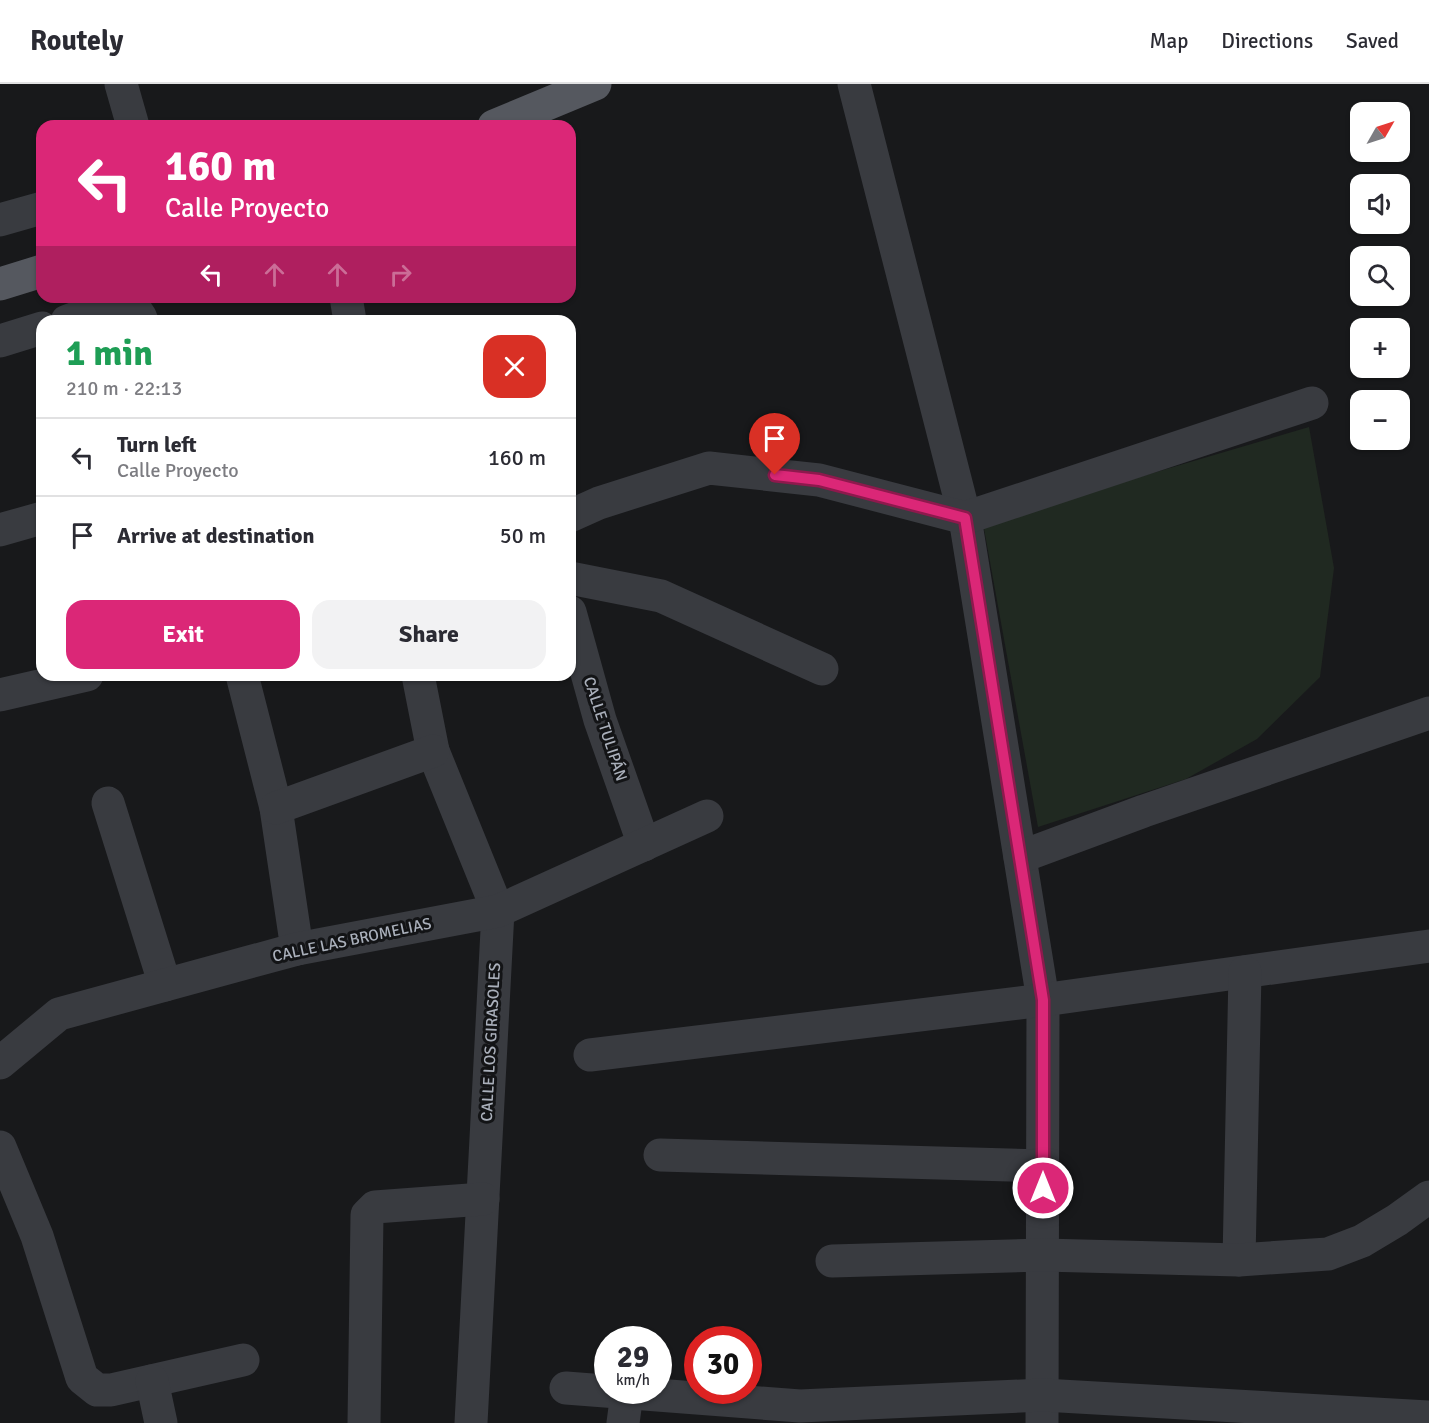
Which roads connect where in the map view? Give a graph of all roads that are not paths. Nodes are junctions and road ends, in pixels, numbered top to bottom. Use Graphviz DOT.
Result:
graph roads {
  1 [pos="121,84"];
  2 [pos="595,84"];
  3 [pos="854,84"];
  4 [pos="131,120"];
  5 [pos="508,120"];
  6 [pos="36,210"];
  7 [pos="0,220"];
  8 [pos="36,273"];
  9 [pos="0,284"];
  10 [pos="86,315"];
  11 [pos="140,315"];
  12 [pos="36,330"];
  13 [pos="0,341"];
  14 [pos="1312,404"];
  15 [pos="576,513"];
  16 [pos="965,518"];
  17 [pos="36,520"];
  18 [pos="0,530"];
  19 [pos="576,579"];
  20 [pos="576,634"];
  21 [pos="822,669"];
  22 [pos="61,681"];
  23 [pos="244,681"];
  24 [pos="419,681"];
  25 [pos="0,695"];
  26 [pos="1429,712"];
  27 [pos="433,751"];
  28 [pos="108,803"];
  29 [pos="276,808"];
  30 [pos="707,816"];
  31 [pos="644,845"];
  32 [pos="1020,856"];
  33 [pos="498,911"];
  34 [pos="1429,946"];
  35 [pos="297,949"];
  36 [pos="1245,972"];
  37 [pos="165,985"];
  38 [pos="1043,1000"];
  39 [pos="590,1055"];
  40 [pos="0,1063"];
  41 [pos="0,1148"];
  42 [pos="660,1155"];
  43 [pos="1043,1166"];
  44 [pos="1429,1197"];
  45 [pos="483,1199"];
  46 [pos="1043,1255"];
  47 [pos="1239,1260"];
  48 [pos="832,1261"];
  49 [pos="243,1360"];
  50 [pos="152,1381"];
  51 [pos="566,1388"];
  52 [pos="625,1408"];
  53 [pos="1042,1409"];
  54 [pos="799,1414"];
  55 [pos="1429,1417"];
  56 [pos="161,1423"];
  57 [pos="364,1423"];
  58 [pos="471,1423"];
  1 -- 4 [label="street"];
  2 -- 5 [label="main road"];
  3 -- 16 [label="street"];
  6 -- 7 [label="street"];
  8 -- 9 [label="main road"];
  10 -- 11 [label="street"];
  12 -- 13 [label="street"];
  14 -- 16 [label="street"];
  15 -- 16 [label="street"];
  16 -- 32 [label="street"];
  17 -- 18 [label="street"];
  19 -- 21 [label="street"];
  20 -- 31 [label="street, CALLE TULIPÁN"];
  22 -- 25 [label="street"];
  23 -- 29 [label="street"];
  24 -- 27 [label="street, CALLE LOS GIRASOLES"];
  26 -- 32 [label="street"];
  27 -- 29 [label="street"];
  27 -- 33 [label="street, CALLE LOS GIRASOLES"];
  28 -- 37 [label="street"];
  29 -- 35 [label="street"];
  30 -- 31 [label="street, CALLE LAS BROMELIAS"];
  31 -- 33 [label="street, CALLE LAS BROMELIAS"];
  32 -- 38 [label="street"];
  33 -- 35 [label="street, CALLE LAS BROMELIAS"];
  33 -- 45 [label="street, CALLE LOS GIRASOLES"];
  34 -- 36 [label="street"];
  35 -- 37 [label="street, CALLE LAS BROMELIAS"];
  36 -- 38 [label="street"];
  36 -- 47 [label="street"];
  37 -- 40 [label="street, CALLE LAS BROMELIAS"];
  38 -- 39 [label="street"];
  38 -- 43 [label="street"];
  41 -- 50 [label="street"];
  42 -- 43 [label="street"];
  43 -- 46 [label="street"];
  44 -- 47 [label="street"];
  45 -- 57 [label="street"];
  45 -- 58 [label="street, CALLE LOS GIRASOLES"];
  46 -- 47 [label="street"];
  46 -- 48 [label="street"];
  46 -- 53 [label="street"];
  49 -- 50 [label="street"];
  50 -- 56 [label="street"];
  51 -- 52 [label="street"];
  52 -- 54 [label="street"];
  53 -- 54 [label="street"];
  53 -- 55 [label="street"];
}
